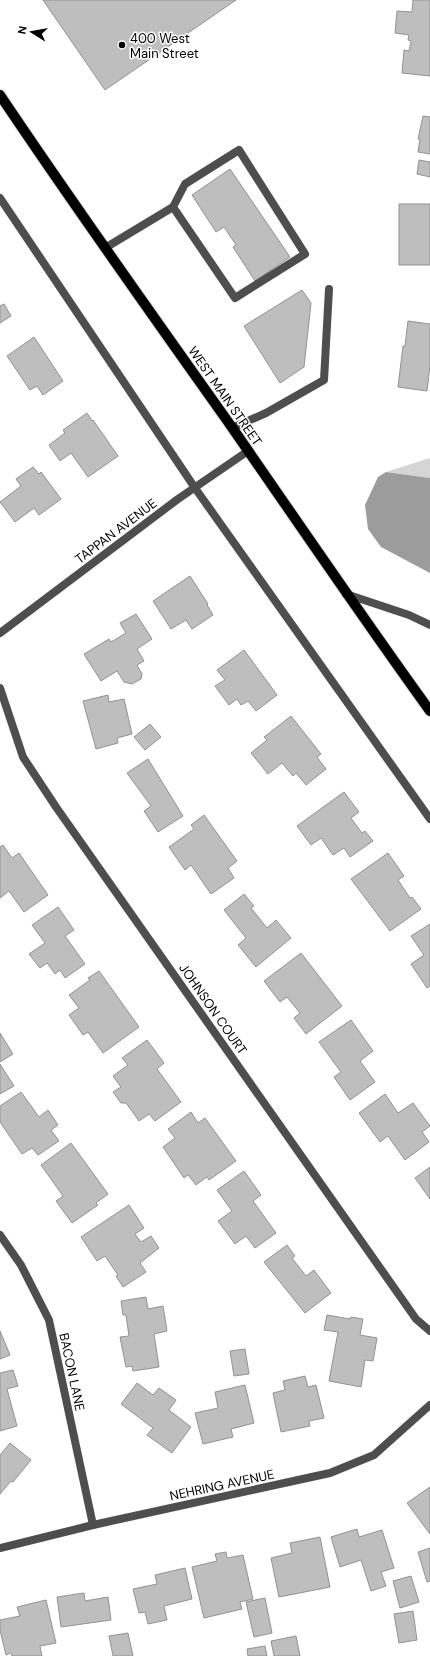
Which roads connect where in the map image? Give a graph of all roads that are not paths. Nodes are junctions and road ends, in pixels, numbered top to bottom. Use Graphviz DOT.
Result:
graph roads {
  1 [pos="0,95"];
  2 [pos="0,198"];
  3 [pos="173,207"];
  4 [pos="105,248"];
  5 [pos="329,289"];
  6 [pos="232,428"];
  7 [pos="248,451"];
  8 [pos="195,488"];
  9 [pos="346,594"];
  10 [pos="430,625"];
  11 [pos="0,633"];
  12 [pos="0,688"];
  13 [pos="430,711"];
  14 [pos="430,819"];
  15 [pos="0,1235"];
  16 [pos="430,1331"];
  17 [pos="430,1405"];
  18 [pos="93,1525"];
  19 [pos="0,1548"];
  1 -- 4 [label="main road, WEST MAIN STREET"];
  2 -- 8 [label="street"];
  3 -- 3 [label="street"];
  3 -- 4 [label="street"];
  4 -- 6 [label="main road, WEST MAIN STREET"];
  5 -- 6 [label="street"];
  6 -- 7 [label="main road, WEST MAIN STREET"];
  7 -- 8 [label="street, TAPPAN AVENUE"];
  7 -- 9 [label="main road, WEST MAIN STREET"];
  8 -- 11 [label="street, TAPPAN AVENUE"];
  8 -- 14 [label="street"];
  9 -- 10 [label="street"];
  9 -- 13 [label="main road, WEST MAIN STREET"];
  12 -- 16 [label="street, JOHNSON COURT"];
  15 -- 18 [label="street, BACON LANE"];
  17 -- 18 [label="street, NEHRING AVENUE"];
  18 -- 19 [label="street, NEHRING AVENUE"];
}
